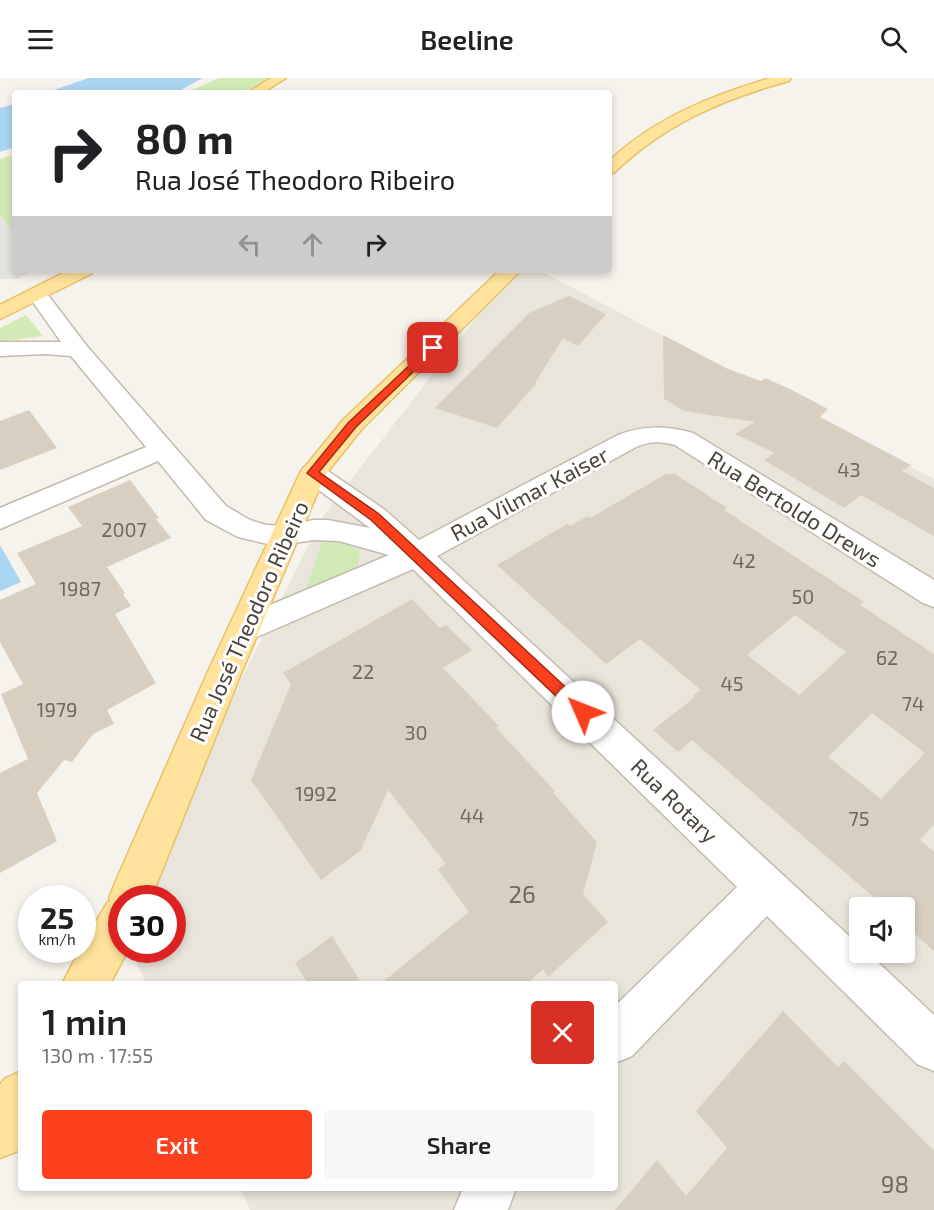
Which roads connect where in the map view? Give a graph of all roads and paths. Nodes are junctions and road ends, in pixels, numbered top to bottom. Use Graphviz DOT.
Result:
graph roads {
  1 [pos="280,78"];
  2 [pos="785,78"];
  3 [pos="258,90"];
  4 [pos="612,166"];
  5 [pos="78,273"];
  6 [pos="508,273"];
  7 [pos="38,295"];
  8 [pos="0,313"];
  9 [pos="0,349"];
  10 [pos="78,350"];
  11 [pos="652,432"];
  12 [pos="161,450"];
  13 [pos="313,473"];
  14 [pos="0,519"];
  15 [pos="285,536"];
  16 [pos="416,554"];
  17 [pos="934,595"];
  18 [pos="243,630"];
  19 [pos="135,885"];
  20 [pos="766,887"];
  21 [pos="108,943"];
  22 [pos="87,981"];
  23 [pos="618,1036"];
  24 [pos="934,1047"];
  25 [pos="18,1101"];
  26 [pos="0,1132"];
  27 [pos="489,1191"];
  28 [pos="481,1210"];
  1 -- 3 [label="main road"];
  2 -- 4 [label="main road"];
  5 -- 7 [label="main road"];
  6 -- 13 [label="main road, Rua José Theodoro Ribeiro"];
  7 -- 8 [label="main road"];
  7 -- 10 [label="street"];
  9 -- 10 [label="street"];
  10 -- 12 [label="street"];
  11 -- 16 [label="street, Rua Vilmar Kaiser"];
  11 -- 17 [label="street, Rua Bertoldo Drews"];
  12 -- 14 [label="street"];
  12 -- 15 [label="street"];
  13 -- 15 [label="main road, Rua José Theodoro Ribeiro"];
  13 -- 16 [label="street, Rua Rotary"];
  15 -- 16 [label="street, Rua Rotary"];
  15 -- 18 [label="main road, Rua José Theodoro Ribeiro"];
  16 -- 18 [label="street, Rua Vilmar Kaiser"];
  16 -- 20 [label="street, Rua Rotary"];
  18 -- 19 [label="main road, Rua José Theodoro Ribeiro"];
  20 -- 23 [label="street"];
  20 -- 24 [label="street, Rua Rotary"];
  21 -- 22 [label="main road"];
  25 -- 26 [label="main road"];
  27 -- 28 [label="street"];
}
